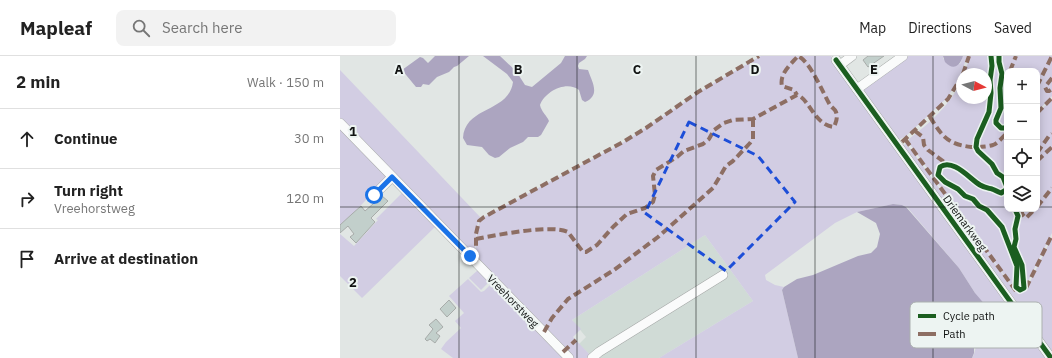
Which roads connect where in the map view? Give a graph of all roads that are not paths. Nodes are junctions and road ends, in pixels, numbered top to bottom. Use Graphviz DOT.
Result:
graph roads {
  1 [pos="852,56"];
  2 [pos="903,56"];
  3 [pos="857,88"];
  4 [pos="342,129"];
  5 [pos="392,177"];
  6 [pos="374,195"];
  7 [pos="723,275"];
  8 [pos="1011,302"];
  9 [pos="1042,345"];
  10 [pos="569,358"];
  11 [pos="592,358"];
  12 [pos="1051,358"];
  1 -- 3 [label="street, Driemarkweg"];
  2 -- 3 [label="street"];
  3 -- 8 [label="street, Driemarkweg"];
  4 -- 5 [label="street, Vreehorstweg"];
  5 -- 6 [label="street"];
  5 -- 10 [label="street, Vreehorstweg"];
  7 -- 11 [label="street"];
  9 -- 12 [label="street, Driemarkweg"];
}
